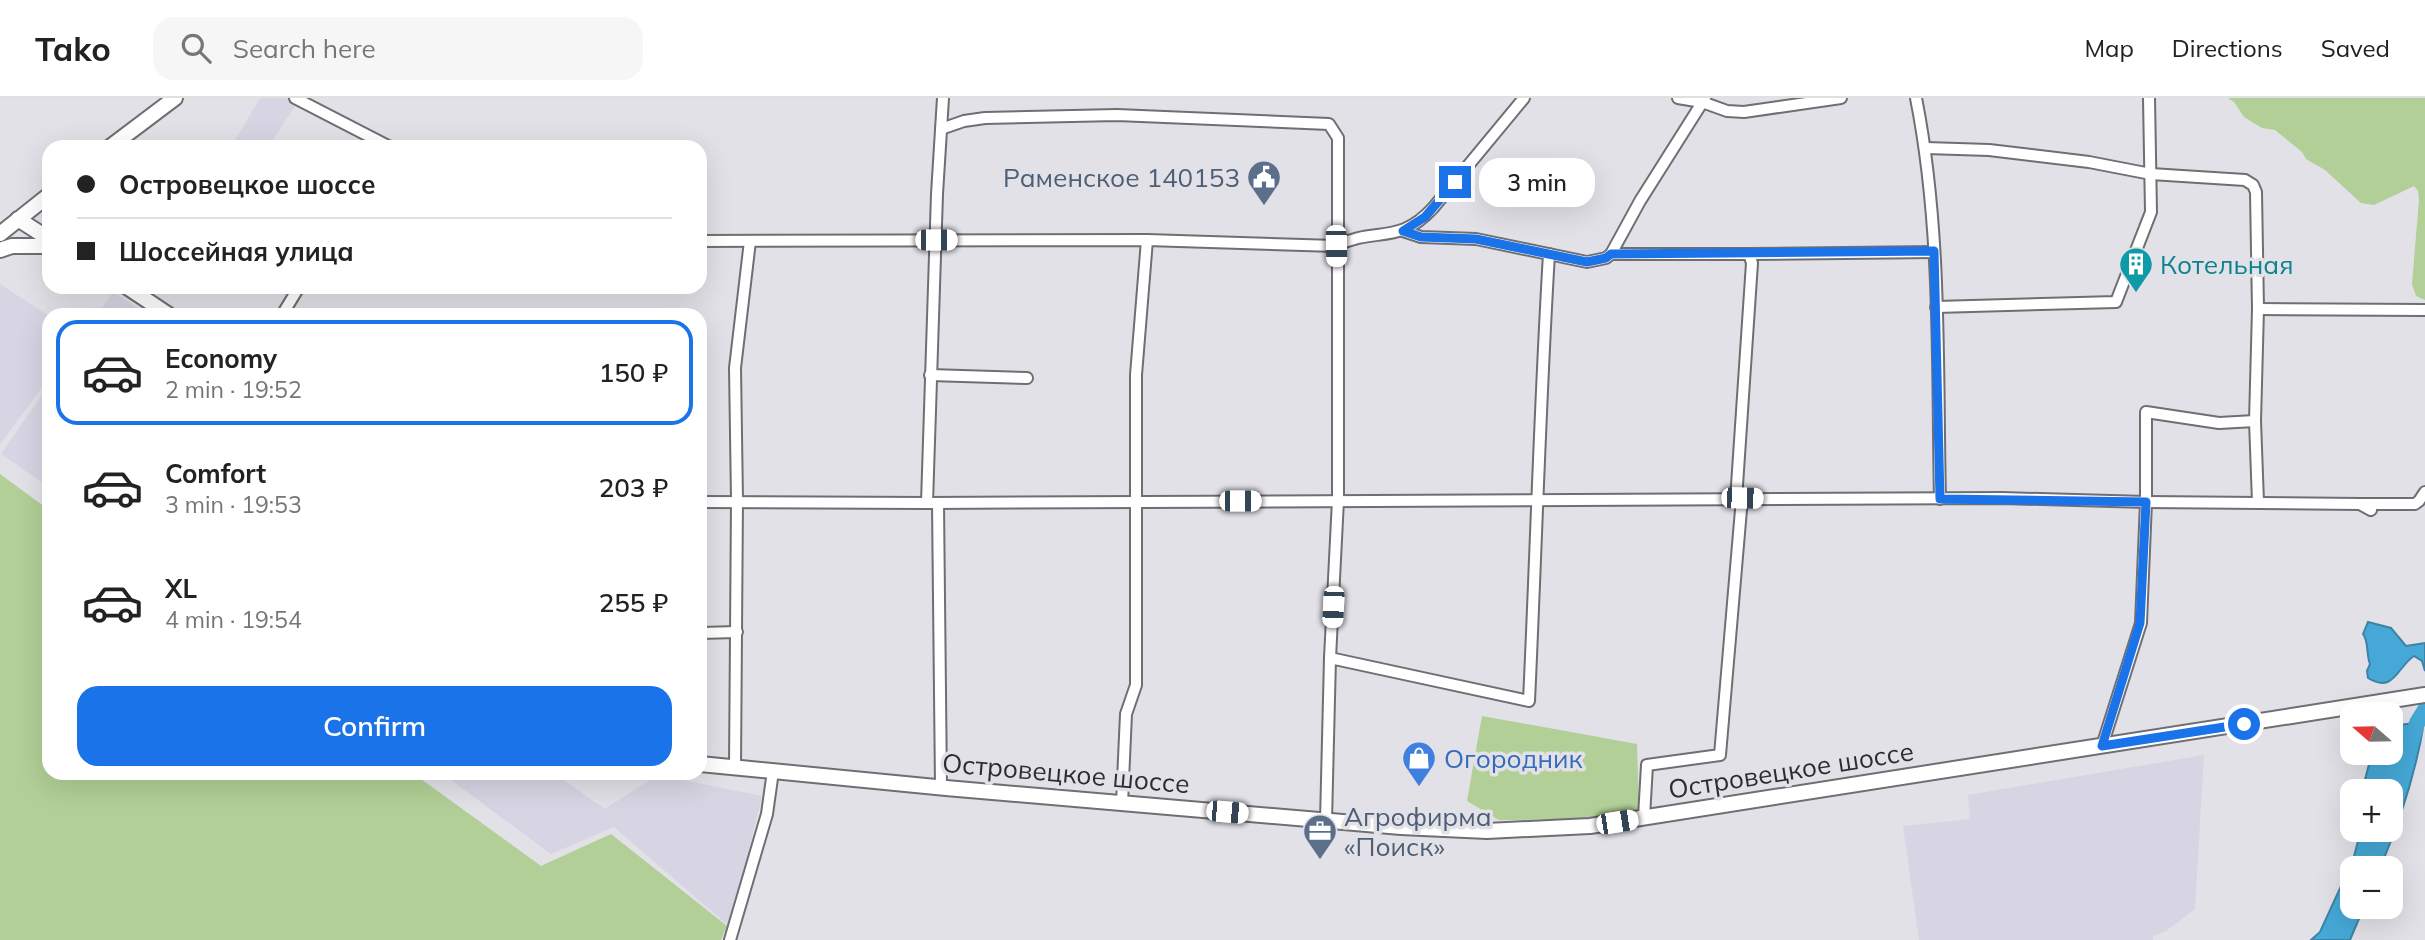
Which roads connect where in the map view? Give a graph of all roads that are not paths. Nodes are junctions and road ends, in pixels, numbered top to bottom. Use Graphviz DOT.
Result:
graph roads {
  1 [pos="175,98"];
  2 [pos="295,98"];
  3 [pos="943,98"];
  4 [pos="1524,98"];
  5 [pos="1678,98"];
  6 [pos="1841,98"];
  7 [pos="1916,98"];
  8 [pos="2149,98"];
  9 [pos="1704,100"];
  10 [pos="941,129"];
  11 [pos="119,140"];
  12 [pos="376,140"];
  13 [pos="1926,148"];
  14 [pos="2151,174"];
  15 [pos="42,200"];
  16 [pos="18,219"];
  17 [pos="1403,231"];
  18 [pos="0,234"];
  19 [pos="42,234"];
  20 [pos="936,240"];
  21 [pos="1147,240"];
  22 [pos="707,241"];
  23 [pos="750,241"];
  24 [pos="42,246"];
  25 [pos="1336,246"];
  26 [pos="0,250"];
  27 [pos="1934,251"];
  28 [pos="1549,254"];
  29 [pos="1611,254"];
  30 [pos="1749,254"];
  31 [pos="138,294"];
  32 [pos="1936,307"];
  33 [pos="158,308"];
  34 [pos="2258,309"];
  35 [pos="2425,310"];
  36 [pos="930,375"];
  37 [pos="1027,378"];
  38 [pos="2255,421"];
  39 [pos="2425,492"];
  40 [pos="1538,499"];
  41 [pos="1739,499"];
  42 [pos="1940,499"];
  43 [pos="737,500"];
  44 [pos="1338,500"];
  45 [pos="707,502"];
  46 [pos="2146,502"];
  47 [pos="2258,502"];
  48 [pos="933,503"];
  49 [pos="1135,503"];
  50 [pos="2360,504"];
  51 [pos="2371,510"];
  52 [pos="737,632"];
  53 [pos="707,633"];
  54 [pos="1330,658"];
  55 [pos="2425,695"];
  56 [pos="2102,746"];
  57 [pos="707,765"];
  58 [pos="735,767"];
  59 [pos="772,771"];
  60 [pos="941,787"];
  61 [pos="1122,803"];
  62 [pos="1644,817"];
  63 [pos="1326,821"];
  64 [pos="730,940"];
  1 -- 11 [label="main road"];
  2 -- 12 [label="street"];
  3 -- 10 [label="street"];
  4 -- 17 [label="street"];
  5 -- 9 [label="street"];
  6 -- 9 [label="street"];
  7 -- 13 [label="street"];
  8 -- 14 [label="street"];
  9 -- 29 [label="street"];
  10 -- 20 [label="street"];
  10 -- 25 [label="street"];
  13 -- 14 [label="street"];
  13 -- 27 [label="street"];
  14 -- 32 [label="street"];
  14 -- 34 [label="street"];
  15 -- 16 [label="main road"];
  16 -- 18 [label="main road"];
  16 -- 19 [label="main road"];
  17 -- 25 [label="street"];
  17 -- 28 [label="street"];
  20 -- 21 [label="street"];
  20 -- 23 [label="street"];
  20 -- 36 [label="street"];
  21 -- 25 [label="street"];
  21 -- 49 [label="street"];
  22 -- 23 [label="street"];
  23 -- 43 [label="street"];
  24 -- 26 [label="main road"];
  25 -- 44 [label="street"];
  27 -- 30 [label="street"];
  27 -- 32 [label="street"];
  28 -- 29 [label="street"];
  28 -- 40 [label="street"];
  29 -- 30 [label="street"];
  30 -- 41 [label="street"];
  31 -- 33 [label="main road"];
  32 -- 42 [label="street"];
  34 -- 35 [label="street"];
  34 -- 38 [label="street"];
  36 -- 37 [label="street"];
  36 -- 48 [label="street"];
  38 -- 46 [label="street"];
  38 -- 47 [label="street"];
  39 -- 50 [label="street"];
  40 -- 41 [label="street"];
  40 -- 44 [label="street"];
  40 -- 54 [label="street"];
  41 -- 42 [label="street"];
  41 -- 62 [label="street"];
  42 -- 46 [label="street"];
  43 -- 45 [label="street"];
  43 -- 48 [label="street"];
  43 -- 52 [label="street"];
  44 -- 49 [label="street"];
  44 -- 54 [label="street"];
  46 -- 47 [label="street"];
  46 -- 56 [label="street"];
  47 -- 50 [label="street"];
  48 -- 49 [label="street"];
  48 -- 60 [label="street"];
  49 -- 61 [label="street"];
  50 -- 51 [label="street"];
  52 -- 53 [label="street"];
  52 -- 58 [label="street"];
  54 -- 63 [label="street"];
  55 -- 56 [label="main road, Островецкое шоссе"];
  56 -- 62 [label="main road, Островецкое шоссе"];
  57 -- 58 [label="main road, Островецкое шоссе"];
  58 -- 59 [label="main road, Островецкое шоссе"];
  59 -- 60 [label="main road, Островецкое шоссе"];
  59 -- 64 [label="street"];
  60 -- 61 [label="main road, Островецкое шоссе"];
  61 -- 63 [label="main road, Островецкое шоссе"];
  62 -- 63 [label="main road, Островецкое шоссе"];
}
